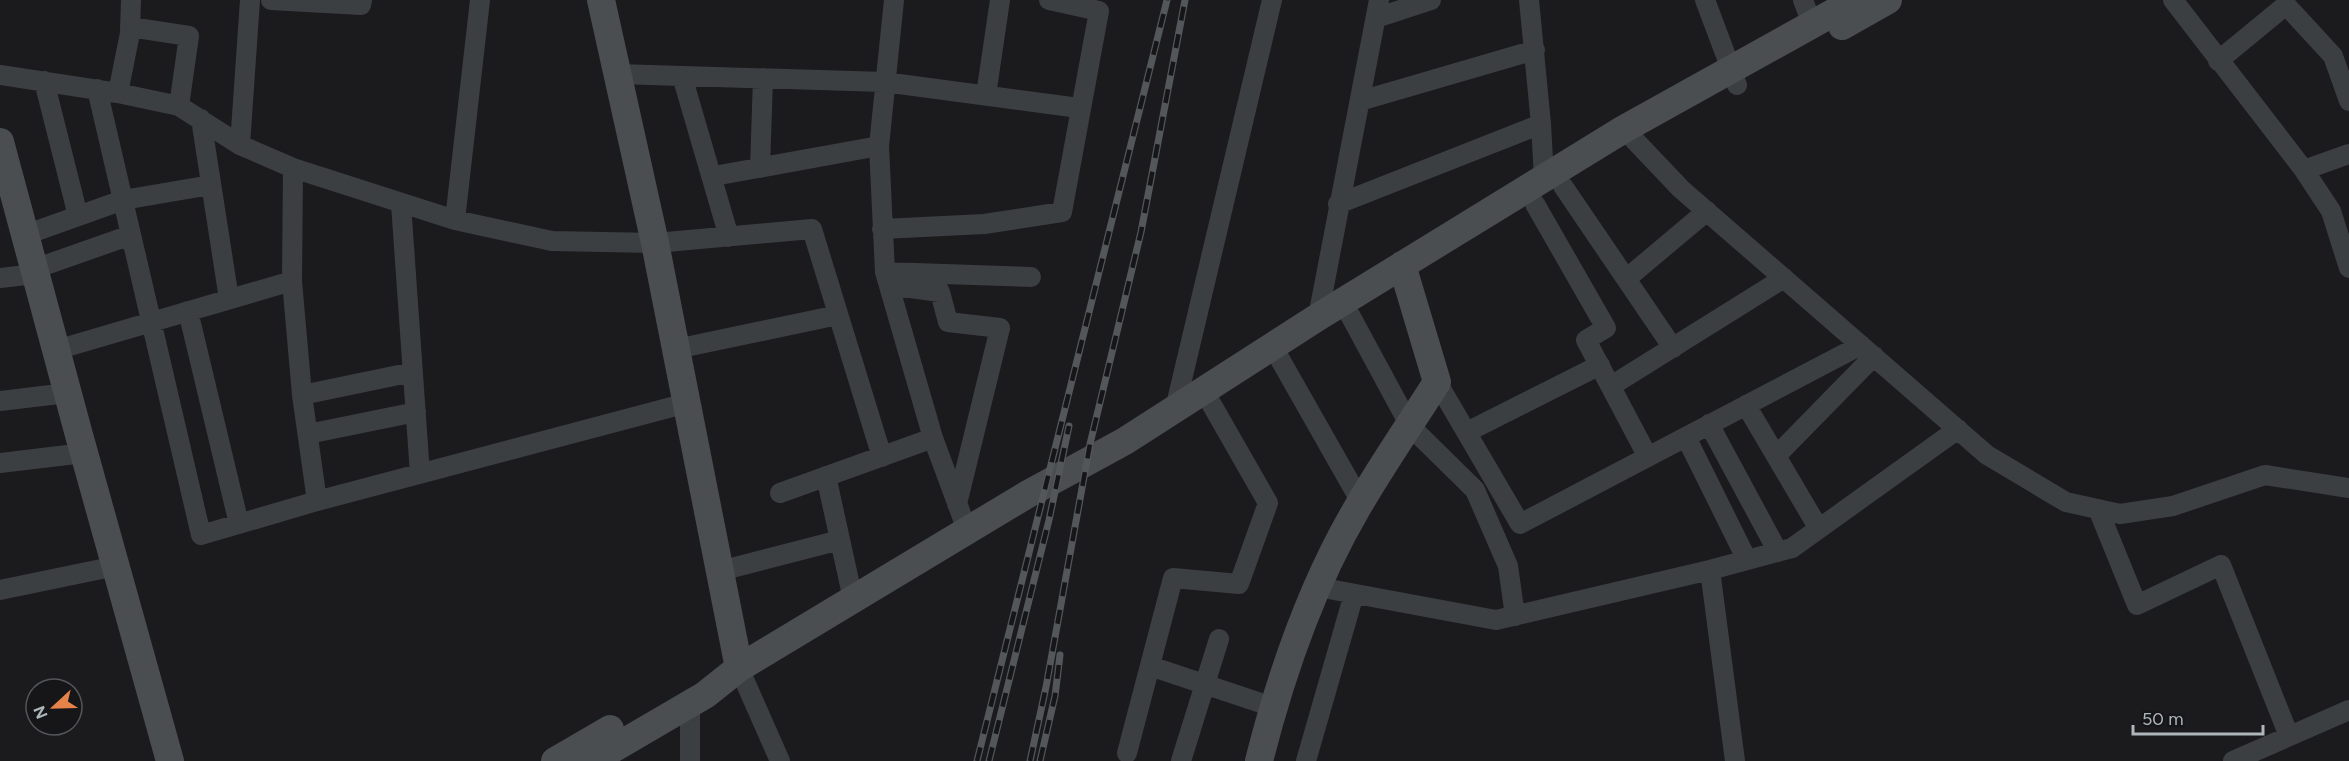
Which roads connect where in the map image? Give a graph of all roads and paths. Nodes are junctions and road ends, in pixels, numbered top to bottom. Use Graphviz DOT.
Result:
graph roads {
  1 [pos="131,0"];
  2 [pos="250,0"];
  3 [pos="271,0"];
  4 [pos="362,0"];
  5 [pos="480,0"];
  6 [pos="601,0"];
  7 [pos="894,0"];
  8 [pos="1000,0"];
  9 [pos="1049,0"];
  10 [pos="1272,0"];
  11 [pos="1431,0"];
  12 [pos="1529,0"];
  13 [pos="1705,0"];
  14 [pos="1856,0"];
  15 [pos="1888,0"];
  16 [pos="2173,0"];
  17 [pos="1377,5"];
  18 [pos="1807,12"];
  19 [pos="130,27"];
  20 [pos="1534,50"];
  21 [pos="2218,61"];
  22 [pos="617,74"];
  23 [pos="0,75"];
  24 [pos="682,76"];
  25 [pos="1734,77"];
  26 [pos="763,78"];
  27 [pos="44,81"];
  28 [pos="884,82"];
  29 [pos="98,89"];
  30 [pos="118,93"];
  31 [pos="986,95"];
  32 [pos="2349,100"];
  33 [pos="1360,101"];
  34 [pos="179,106"];
  35 [pos="1079,108"];
  36 [pos="201,119"];
  37 [pos="1541,124"];
  38 [pos="1630,136"];
  39 [pos="0,142"];
  40 [pos="240,145"];
  41 [pos="879,146"];
  42 [pos="2349,154"];
  43 [pos="293,168"];
  44 [pos="760,168"];
  45 [pos="2304,170"];
  46 [pos="714,176"];
  47 [pos="211,184"];
  48 [pos="1547,190"];
  49 [pos="7,195"];
  50 [pos="123,200"];
  51 [pos="401,204"];
  52 [pos="1338,204"];
  53 [pos="1707,211"];
  54 [pos="78,216"];
  55 [pos="455,220"];
  56 [pos="882,229"];
  57 [pos="25,235"];
  58 [pos="131,235"];
  59 [pos="729,237"];
  60 [pos="656,243"];
  61 [pos="2349,268"];
  62 [pos="35,272"];
  63 [pos="1405,272"];
  64 [pos="1031,277"];
  65 [pos="0,278"];
  66 [pos="887,278"];
  67 [pos="1784,278"];
  68 [pos="1626,279"];
  69 [pos="292,280"];
  70 [pos="229,299"];
  71 [pos="188,311"];
  72 [pos="838,315"];
  73 [pos="1350,315"];
  74 [pos="1318,317"];
  75 [pos="152,322"];
  76 [pos="1672,348"];
  77 [pos="676,349"];
  78 [pos="56,350"];
  79 [pos="1867,351"];
  80 [pos="1277,354"];
  81 [pos="1600,365"];
  82 [pos="413,372"];
  83 [pos="1437,382"];
  84 [pos="1611,386"];
  85 [pos="1208,388"];
  86 [pos="67,393"];
  87 [pos="302,395"];
  88 [pos="0,401"];
  89 [pos="687,403"];
  90 [pos="1746,405"];
  91 [pos="1175,409"];
  92 [pos="416,412"];
  93 [pos="1710,424"];
  94 [pos="1410,426"];
  95 [pos="1958,429"];
  96 [pos="1467,432"];
  97 [pos="308,434"];
  98 [pos="1686,437"];
  99 [pos="933,438"];
  100 [pos="84,453"];
  101 [pos="1776,456"];
  102 [pos="882,457"];
  103 [pos="1648,457"];
  104 [pos="0,463"];
  105 [pos="420,474"];
  106 [pos="826,476"];
  107 [pos="2349,488"];
  108 [pos="780,493"];
  109 [pos="317,501"];
  110 [pos="1361,502"];
  111 [pos="957,504"];
  112 [pos="2098,509"];
  113 [pos="239,524"];
  114 [pos="1819,529"];
  115 [pos="967,530"];
  116 [pos="840,540"];
  117 [pos="1778,552"];
  118 [pos="1747,560"];
  119 [pos="116,566"];
  120 [pos="1710,570"];
  121 [pos="720,571"];
  122 [pos="1318,587"];
  123 [pos="0,590"];
  124 [pos="1354,594"];
  125 [pos="853,599"];
  126 [pos="1515,616"];
  127 [pos="1219,639"];
  128 [pos="1150,666"];
  129 [pos="739,668"];
  130 [pos="1204,684"];
  131 [pos="690,704"];
  132 [pos="1273,708"];
  133 [pos="2349,710"];
  134 [pos="2289,736"];
  135 [pos="1127,753"];
  136 [pos="170,761"];
  137 [pos="555,761"];
  138 [pos="592,761"];
  139 [pos="690,761"];
  140 [pos="780,761"];
  141 [pos="1181,761"];
  142 [pos="1259,761"];
  143 [pos="1306,761"];
  144 [pos="1736,761"];
  145 [pos="2233,761"];
  1 -- 19 [label="street"];
  2 -- 40 [label="street"];
  3 -- 4 [label="street"];
  5 -- 55 [label="street"];
  6 -- 22 [label="main road"];
  7 -- 28 [label="street"];
  8 -- 31 [label="street"];
  9 -- 35 [label="street"];
  10 -- 91 [label="street"];
  11 -- 17 [label="street"];
  12 -- 20 [label="street"];
  13 -- 25 [label="street"];
  14 -- 18 [label="main road"];
  15 -- 25 [label="main road"];
  16 -- 21 [label="street"];
  17 -- 33 [label="street"];
  18 -- 25 [label="main road"];
  19 -- 30 [label="street"];
  19 -- 34 [label="street"];
  20 -- 33 [label="street"];
  20 -- 37 [label="street"];
  21 -- 32 [label="street"];
  21 -- 45 [label="street"];
  22 -- 24 [label="street"];
  22 -- 60 [label="main road"];
  23 -- 27 [label="street"];
  24 -- 26 [label="street"];
  24 -- 46 [label="street"];
  25 -- 38 [label="main road"];
  26 -- 28 [label="street"];
  26 -- 44 [label="street"];
  27 -- 29 [label="street"];
  27 -- 54 [label="street"];
  28 -- 31 [label="street"];
  28 -- 41 [label="street"];
  29 -- 30 [label="street"];
  29 -- 50 [label="street"];
  30 -- 34 [label="street"];
  31 -- 35 [label="street"];
  33 -- 52 [label="street"];
  34 -- 36 [label="street"];
  35 -- 56 [label="street"];
  36 -- 40 [label="street"];
  36 -- 47 [label="street"];
  37 -- 48 [label="street"];
  37 -- 52 [label="street"];
  38 -- 48 [label="main road"];
  38 -- 53 [label="street"];
  39 -- 49 [label="main road"];
  40 -- 43 [label="street"];
  41 -- 44 [label="street"];
  41 -- 56 [label="street"];
  42 -- 45 [label="street"];
  43 -- 51 [label="street"];
  43 -- 69 [label="street"];
  44 -- 46 [label="street"];
  45 -- 61 [label="street"];
  46 -- 59 [label="street"];
  47 -- 50 [label="street"];
  47 -- 70 [label="street"];
  48 -- 63 [label="main road"];
  48 -- 68 [label="street"];
  48 -- 81 [label="street"];
  49 -- 57 [label="main road"];
  50 -- 54 [label="street"];
  50 -- 58 [label="street"];
  51 -- 55 [label="street"];
  51 -- 82 [label="street"];
  52 -- 74 [label="street"];
  53 -- 67 [label="street"];
  53 -- 68 [label="street"];
  54 -- 57 [label="street"];
  55 -- 60 [label="street"];
  56 -- 66 [label="street"];
  57 -- 62 [label="main road"];
  58 -- 62 [label="street"];
  58 -- 75 [label="street"];
  59 -- 60 [label="street"];
  59 -- 72 [label="street"];
  60 -- 77 [label="main road"];
  62 -- 65 [label="street"];
  62 -- 78 [label="main road"];
  63 -- 73 [label="main road"];
  63 -- 74 [label="main road"];
  63 -- 83 [label="main road"];
  64 -- 66 [label="street"];
  66 -- 99 [label="street"];
  66 -- 111 [label="street"];
  67 -- 76 [label="street"];
  67 -- 79 [label="street"];
  68 -- 76 [label="street"];
  69 -- 70 [label="street"];
  69 -- 87 [label="street"];
  70 -- 71 [label="street"];
  71 -- 75 [label="street"];
  71 -- 113 [label="street"];
  72 -- 77 [label="street"];
  72 -- 102 [label="street"];
  73 -- 80 [label="main road"];
  73 -- 94 [label="street"];
  74 -- 85 [label="main road"];
  75 -- 78 [label="street"];
  75 -- 113 [label="street"];
  76 -- 84 [label="street"];
  77 -- 89 [label="main road"];
  78 -- 86 [label="main road"];
  79 -- 90 [label="street"];
  79 -- 95 [label="street"];
  79 -- 101 [label="street"];
  80 -- 85 [label="main road"];
  80 -- 110 [label="street"];
  81 -- 84 [label="street"];
  81 -- 96 [label="street"];
  82 -- 87 [label="street"];
  82 -- 92 [label="street"];
  83 -- 94 [label="main road"];
  83 -- 96 [label="street"];
  84 -- 103 [label="street"];
  85 -- 91 [label="main road"];
  85 -- 128 [label="street"];
  86 -- 88 [label="street"];
  86 -- 100 [label="main road"];
  87 -- 97 [label="street"];
  89 -- 105 [label="street"];
  89 -- 121 [label="main road"];
  90 -- 93 [label="street"];
  90 -- 101 [label="street"];
  91 -- 115 [label="main road"];
  92 -- 97 [label="street"];
  92 -- 105 [label="street"];
  93 -- 98 [label="street"];
  93 -- 117 [label="street"];
  94 -- 110 [label="main road"];
  94 -- 126 [label="street"];
  95 -- 112 [label="street"];
  95 -- 114 [label="street"];
  96 -- 103 [label="street"];
  97 -- 109 [label="street"];
  98 -- 103 [label="street"];
  98 -- 118 [label="street"];
  99 -- 102 [label="street"];
  99 -- 111 [label="street"];
  100 -- 104 [label="street"];
  100 -- 119 [label="main road"];
  101 -- 114 [label="street"];
  102 -- 106 [label="street"];
  105 -- 109 [label="street"];
  106 -- 108 [label="street"];
  106 -- 116 [label="street"];
  107 -- 112 [label="street"];
  109 -- 113 [label="street"];
  110 -- 122 [label="main road"];
  111 -- 115 [label="street"];
  112 -- 134 [label="street"];
  114 -- 117 [label="street"];
  115 -- 125 [label="main road"];
  116 -- 121 [label="street"];
  116 -- 125 [label="street"];
  117 -- 118 [label="street"];
  118 -- 120 [label="street"];
  119 -- 123 [label="street"];
  119 -- 136 [label="main road"];
  120 -- 126 [label="street"];
  120 -- 144 [label="street"];
  121 -- 129 [label="main road"];
  122 -- 124 [label="street"];
  122 -- 132 [label="main road"];
  124 -- 126 [label="street"];
  124 -- 143 [label="street"];
  125 -- 129 [label="main road"];
  127 -- 130 [label="street"];
  128 -- 130 [label="street"];
  128 -- 135 [label="street"];
  129 -- 131 [label="main road"];
  129 -- 137 [label="main road"];
  129 -- 140 [label="street"];
  130 -- 132 [label="street"];
  130 -- 141 [label="street"];
  131 -- 138 [label="main road"];
  131 -- 139 [label="street"];
  132 -- 142 [label="main road"];
  133 -- 134 [label="street"];
  134 -- 145 [label="street"];
}
